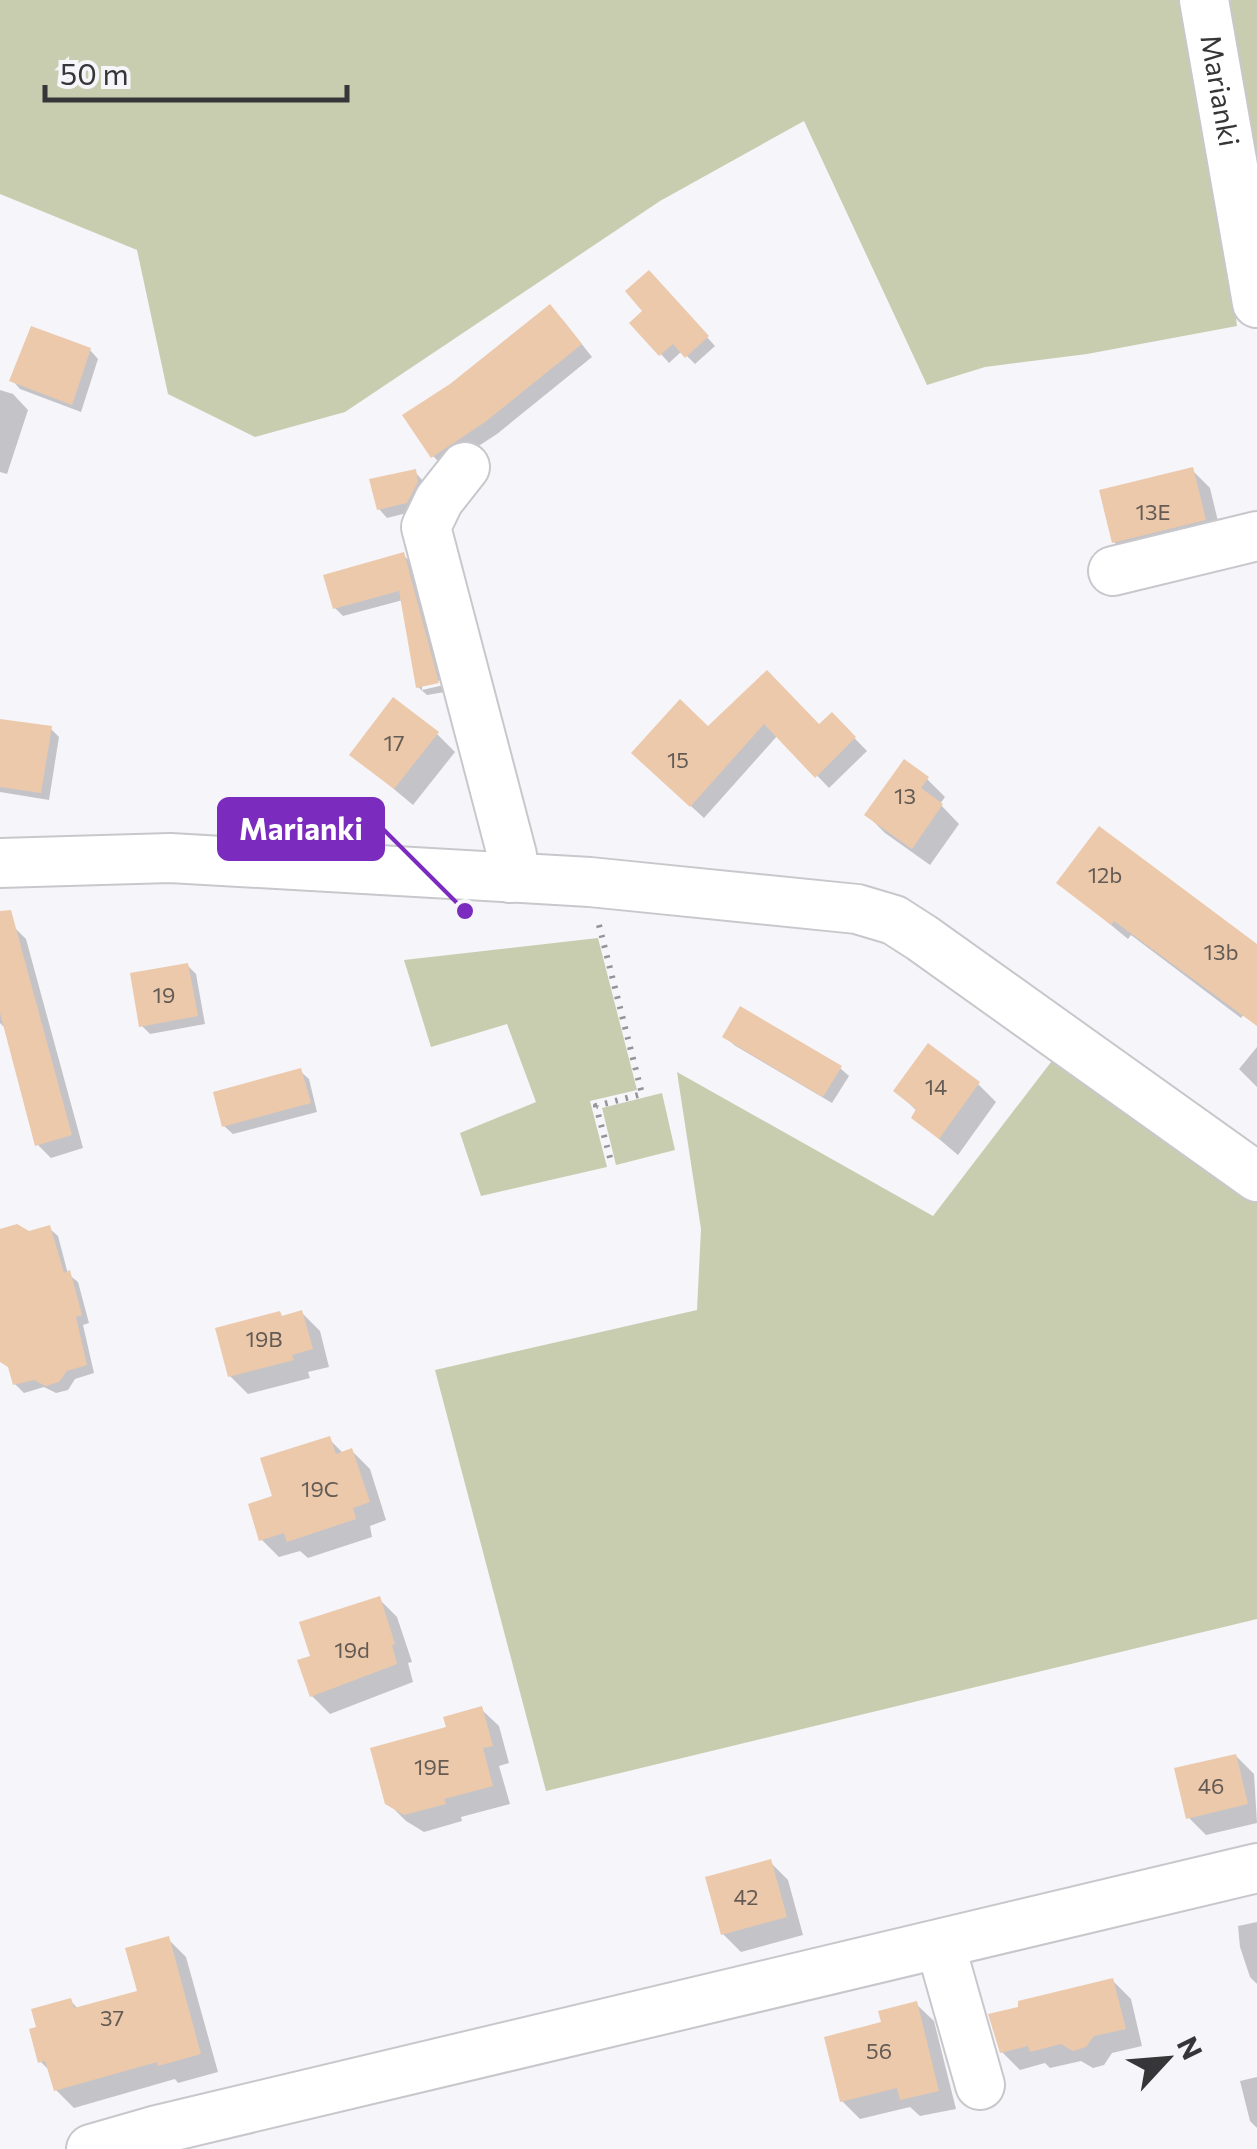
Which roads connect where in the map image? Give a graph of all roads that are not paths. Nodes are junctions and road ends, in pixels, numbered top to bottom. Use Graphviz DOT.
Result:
graph roads {
  1 [pos="1204,0"];
  2 [pos="1247,205"];
  3 [pos="1257,302"];
  4 [pos="465,467"];
  5 [pos="1257,536"];
  6 [pos="1113,571"];
  7 [pos="0,863"];
  8 [pos="510,878"];
  9 [pos="1257,1178"];
  10 [pos="1257,1868"];
  11 [pos="940,1944"];
  12 [pos="980,2085"];
  13 [pos="90,2149"];
  1 -- 2 [label="street, Marianki"];
  2 -- 3 [label="street, Marianki"];
  4 -- 8 [label="street"];
  5 -- 6 [label="street"];
  7 -- 8 [label="street"];
  8 -- 9 [label="street"];
  10 -- 11 [label="street"];
  11 -- 12 [label="street"];
  11 -- 13 [label="street"];
}
